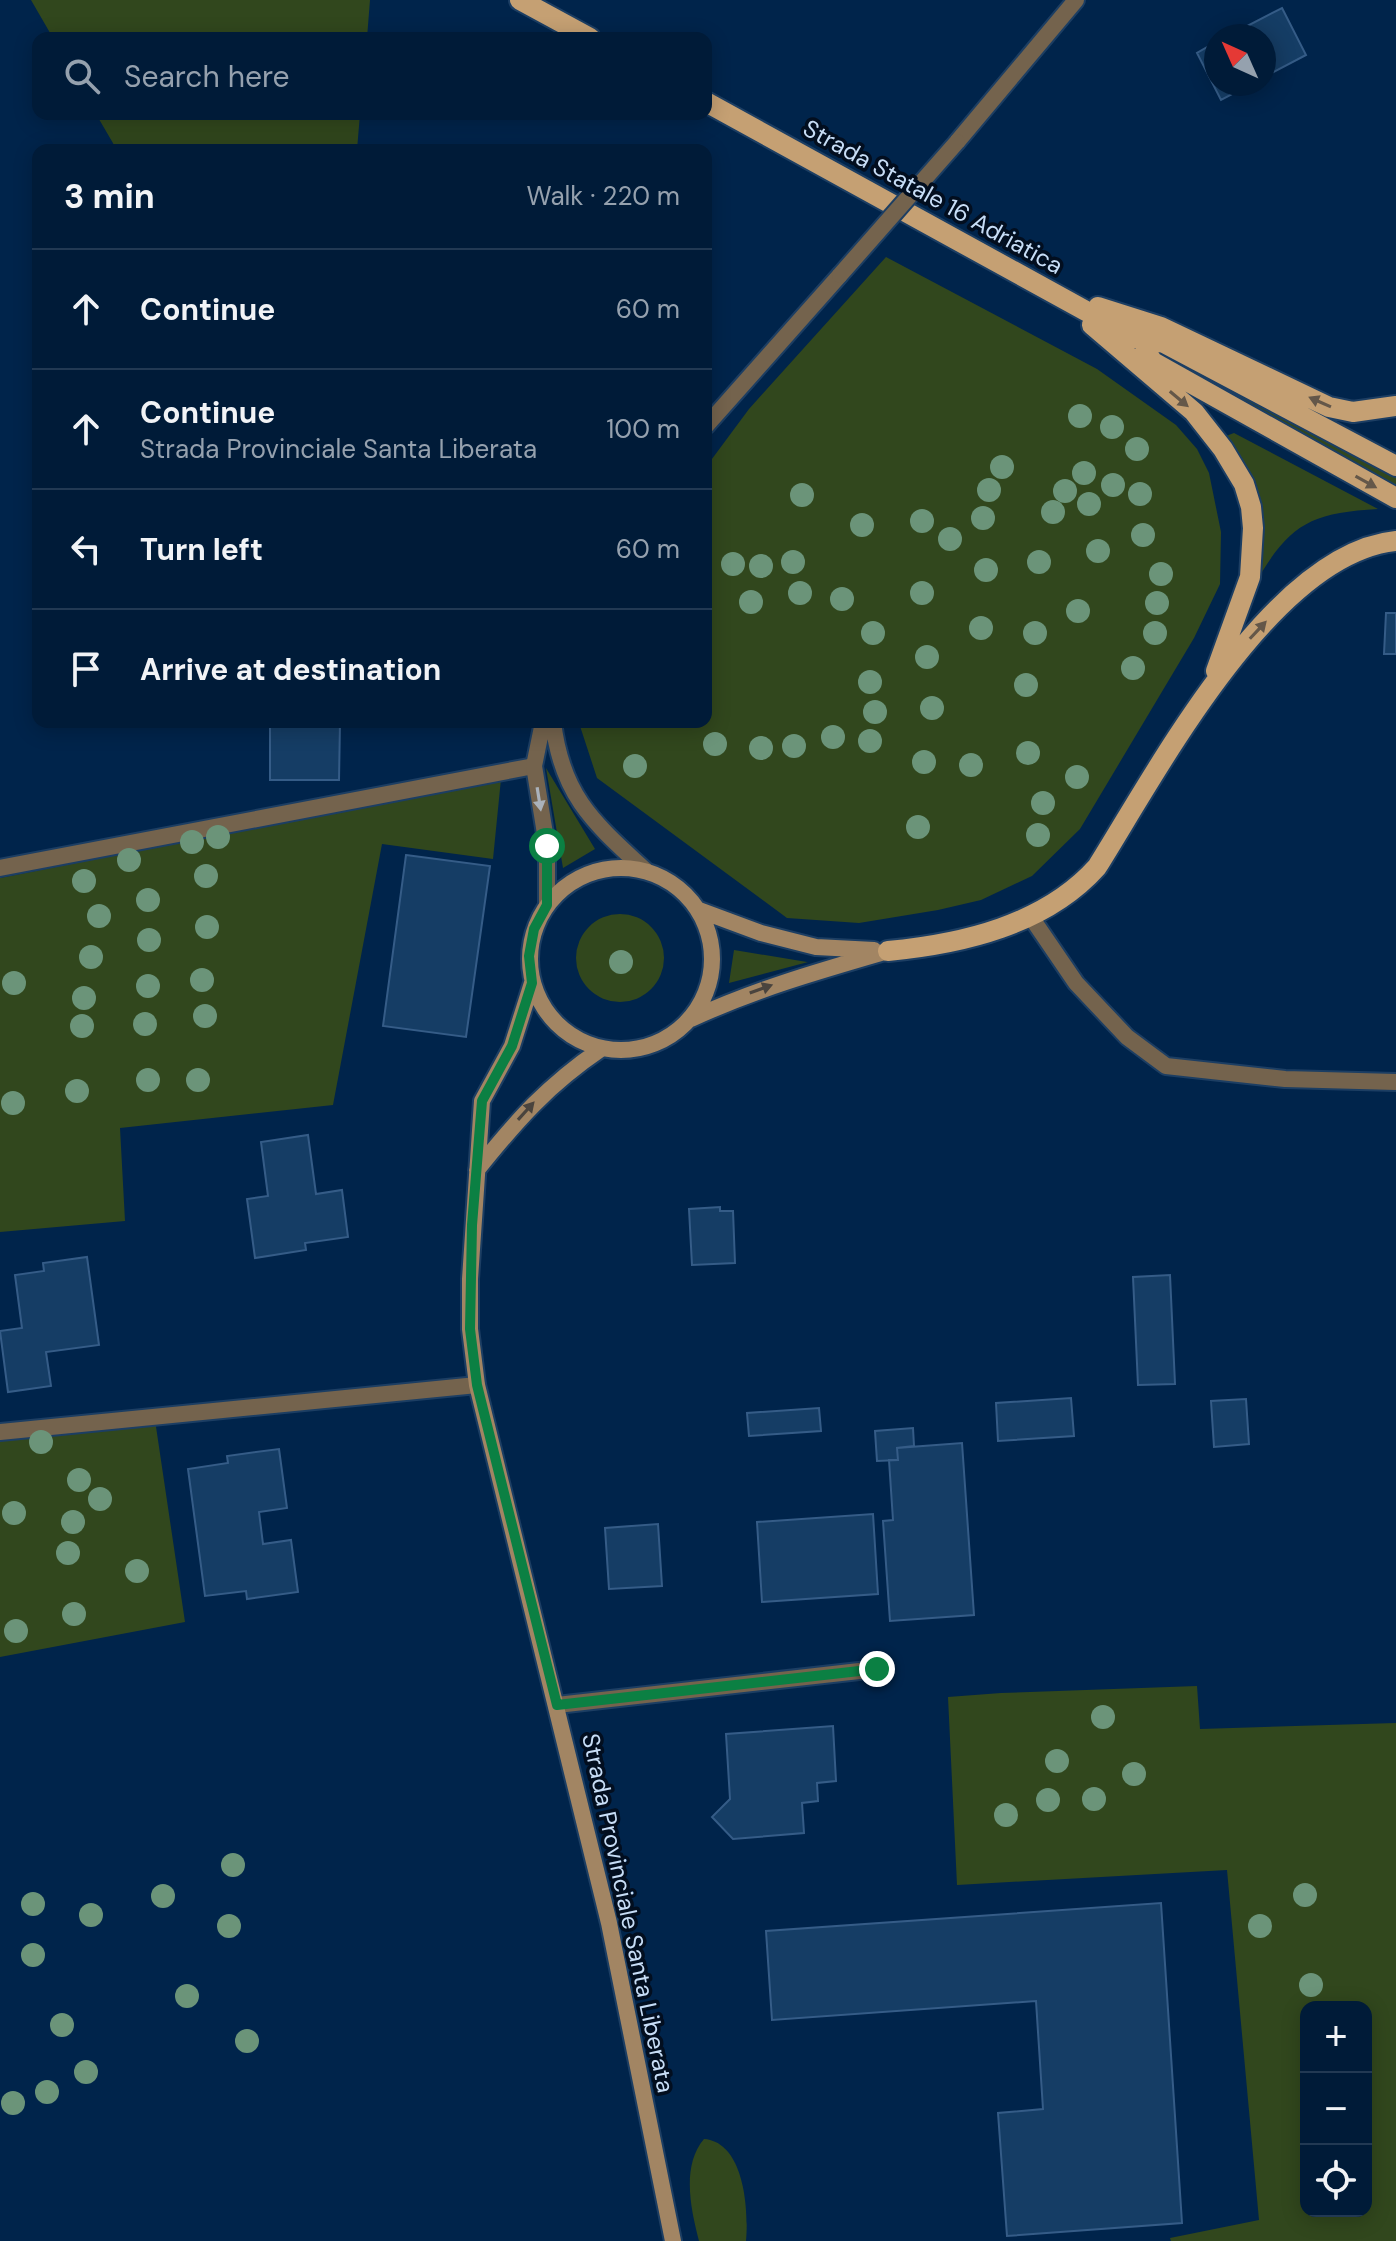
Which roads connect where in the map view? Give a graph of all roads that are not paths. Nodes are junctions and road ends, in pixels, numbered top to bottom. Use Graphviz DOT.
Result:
graph roads {
  1 [pos="520,0"];
  2 [pos="1076,0"];
  3 [pos="579,32"];
  4 [pos="712,105"];
  5 [pos="1056,294"];
  6 [pos="1135,338"];
  7 [pos="1396,406"];
  8 [pos="712,419"];
  9 [pos="1396,466"];
  10 [pos="1396,498"];
  11 [pos="1396,541"];
  12 [pos="1209,690"];
  13 [pos="542,728"];
  14 [pos="554,728"];
  15 [pos="534,766"];
  16 [pos="0,868"];
  17 [pos="645,870"];
  18 [pos="547,905"];
  19 [pos="699,910"];
  20 [pos="1031,917"];
  21 [pos="888,951"];
  22 [pos="532,983"];
  23 [pos="689,1020"];
  24 [pos="601,1049"];
  25 [pos="1396,1082"];
  26 [pos="476,1171"];
  27 [pos="477,1385"];
  28 [pos="0,1432"];
  29 [pos="877,1669"];
  30 [pos="557,1705"];
  31 [pos="673,2241"];
  1 -- 3 [label="main road"];
  2 -- 8 [label="street, bridge"];
  4 -- 5 [label="main road, Strada Statale 16 Adriatica"];
  5 -- 6 [label="main road, Strada Statale 16 Adriatica"];
  7 -- 5 [label="main road, one-way"];
  5 -- 12 [label="main road, one-way"];
  6 -- 9 [label="main road, Strada Statale 16 Adriatica"];
  6 -- 10 [label="main road, Strada Statale 16 Adriatica, one-way"];
  12 -- 11 [label="main road, one-way"];
  12 -- 20 [label="main road"];
  13 -- 15 [label="street"];
  14 -- 17 [label="street"];
  15 -- 16 [label="street"];
  15 -- 18 [label="street, one-way"];
  17 -- 18 [label="main road"];
  17 -- 19 [label="main road"];
  18 -- 22 [label="main road"];
  19 -- 21 [label="main road"];
  19 -- 23 [label="main road"];
  20 -- 21 [label="main road"];
  20 -- 25 [label="street"];
  23 -- 21 [label="main road, one-way"];
  22 -- 24 [label="main road"];
  22 -- 26 [label="main road, Strada Provinciale Santa Liberata"];
  23 -- 24 [label="main road"];
  26 -- 24 [label="main road, one-way"];
  26 -- 27 [label="main road, Strada Provinciale Santa Liberata"];
  27 -- 28 [label="street"];
  27 -- 30 [label="main road, Strada Provinciale Santa Liberata"];
  29 -- 30 [label="street"];
  30 -- 31 [label="main road, Strada Provinciale Santa Liberata"];
}
